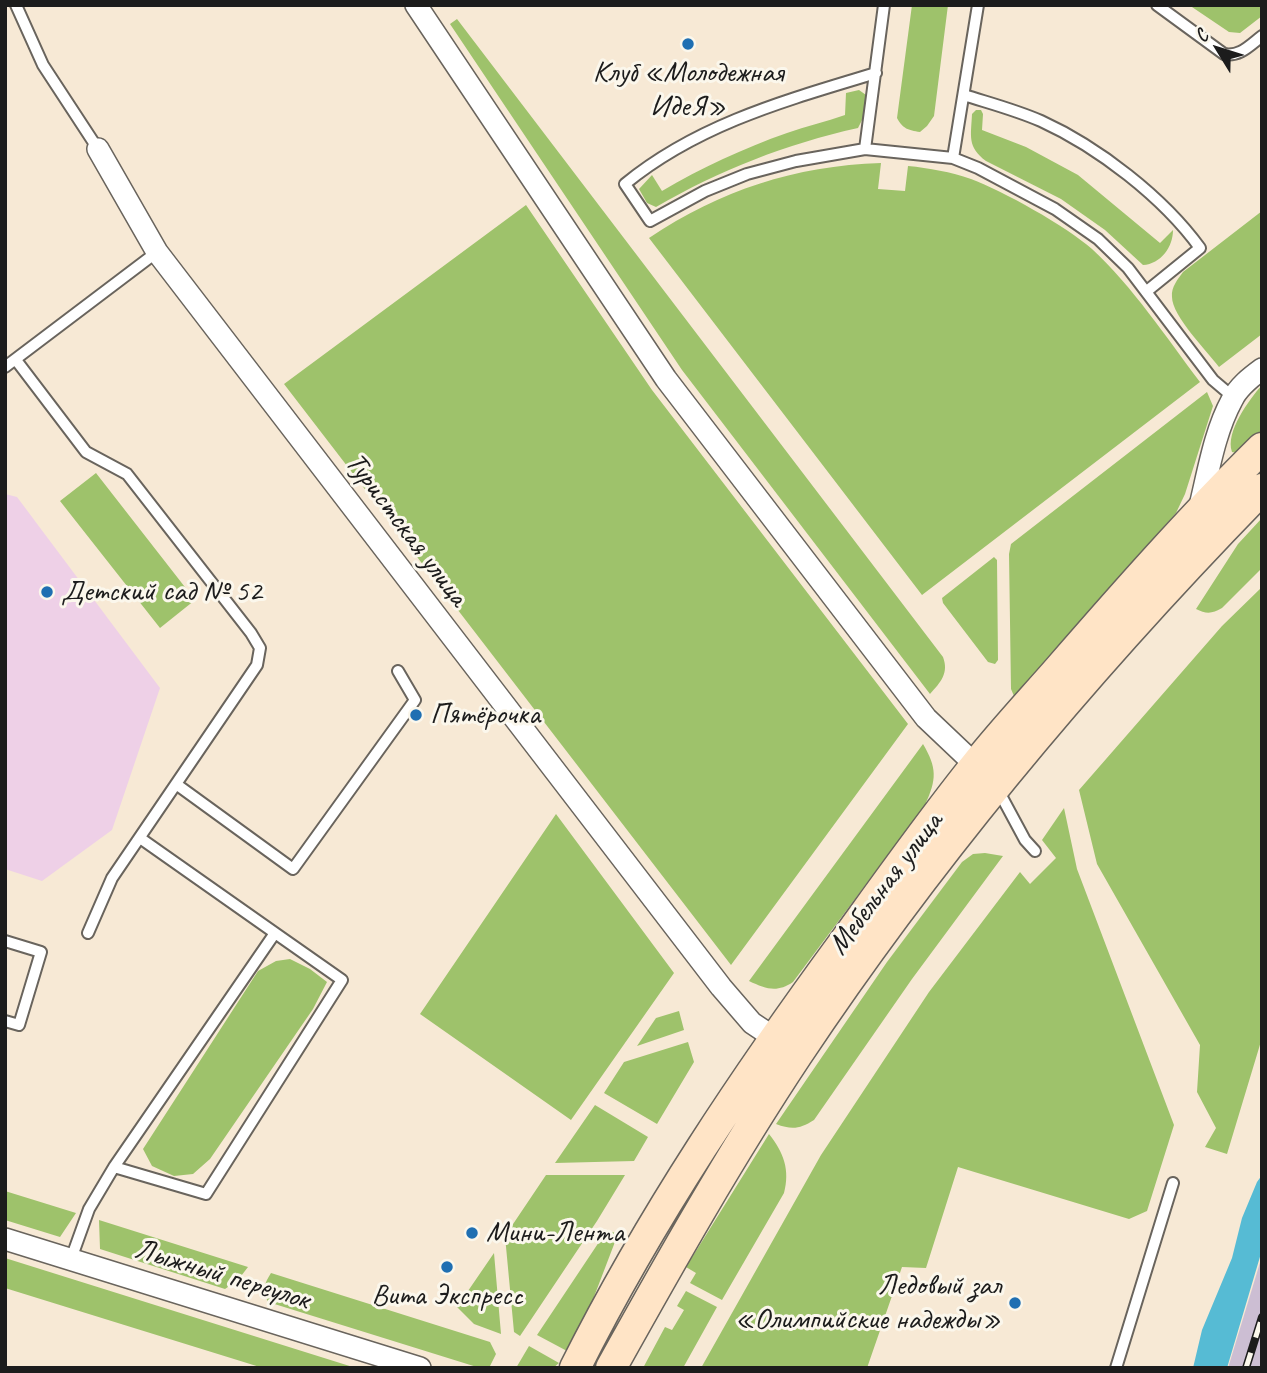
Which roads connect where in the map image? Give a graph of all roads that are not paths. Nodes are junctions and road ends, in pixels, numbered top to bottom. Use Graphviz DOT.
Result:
graph roads {
  1 [pos="16,5"];
  2 [pos="416,5"];
  3 [pos="884,5"];
  4 [pos="978,5"];
  5 [pos="1157,5"];
  6 [pos="1262,36"];
  7 [pos="876,73"];
  8 [pos="964,95"];
  9 [pos="98,149"];
  10 [pos="865,149"];
  11 [pos="953,158"];
  12 [pos="157,251"];
  13 [pos="1147,291"];
  14 [pos="16,360"];
  15 [pos="5,366"];
  16 [pos="1262,369"];
  17 [pos="1233,397"];
  18 [pos="1262,448"];
  19 [pos="1262,489"];
  20 [pos="1198,513"];
  21 [pos="398,671"];
  22 [pos="986,775"];
  23 [pos="176,784"];
  24 [pos="140,838"];
  25 [pos="1035,851"];
  26 [pos="88,933"];
  27 [pos="275,933"];
  28 [pos="5,941"];
  29 [pos="5,1021"];
  30 [pos="774,1037"];
  31 [pos="798,1054"];
  32 [pos="114,1167"];
  33 [pos="1173,1183"];
  34 [pos="5,1239"];
  35 [pos="71,1259"];
  36 [pos="420,1368"];
  37 [pos="575,1368"];
  38 [pos="611,1368"];
  39 [pos="1116,1368"];
  1 -- 9 [label="lane, Туристская улица"];
  2 -- 22 [label="street"];
  3 -- 7 [label="lane"];
  4 -- 8 [label="lane"];
  5 -- 6 [label="lane"];
  7 -- 10 [label="lane"];
  7 -- 10 [label="lane"];
  8 -- 11 [label="lane"];
  8 -- 13 [label="lane"];
  9 -- 12 [label="street, Туристская улица"];
  10 -- 11 [label="lane"];
  11 -- 13 [label="lane"];
  12 -- 14 [label="lane"];
  12 -- 30 [label="street, Туристская улица"];
  13 -- 17 [label="lane"];
  14 -- 15 [label="lane"];
  14 -- 23 [label="lane"];
  16 -- 17 [label="street"];
  17 -- 20 [label="street"];
  18 -- 20 [label="street, Мебельная улица"];
  19 -- 22 [label="street, Мебельная улица"];
  20 -- 22 [label="street, Мебельная улица"];
  21 -- 23 [label="lane"];
  22 -- 25 [label="lane"];
  22 -- 30 [label="street, Мебельная улица"];
  22 -- 31 [label="street, Мебельная улица"];
  23 -- 24 [label="lane"];
  24 -- 26 [label="lane"];
  24 -- 27 [label="lane"];
  27 -- 32 [label="lane"];
  27 -- 32 [label="lane"];
  28 -- 29 [label="lane"];
  30 -- 31 [label="street, Туристская улица"];
  30 -- 37 [label="street, Мебельная улица"];
  31 -- 38 [label="street, Мебельная улица"];
  32 -- 35 [label="lane"];
  33 -- 39 [label="lane"];
  34 -- 35 [label="street, Лыжный переулок"];
  35 -- 36 [label="street, Лыжный переулок"];
}
